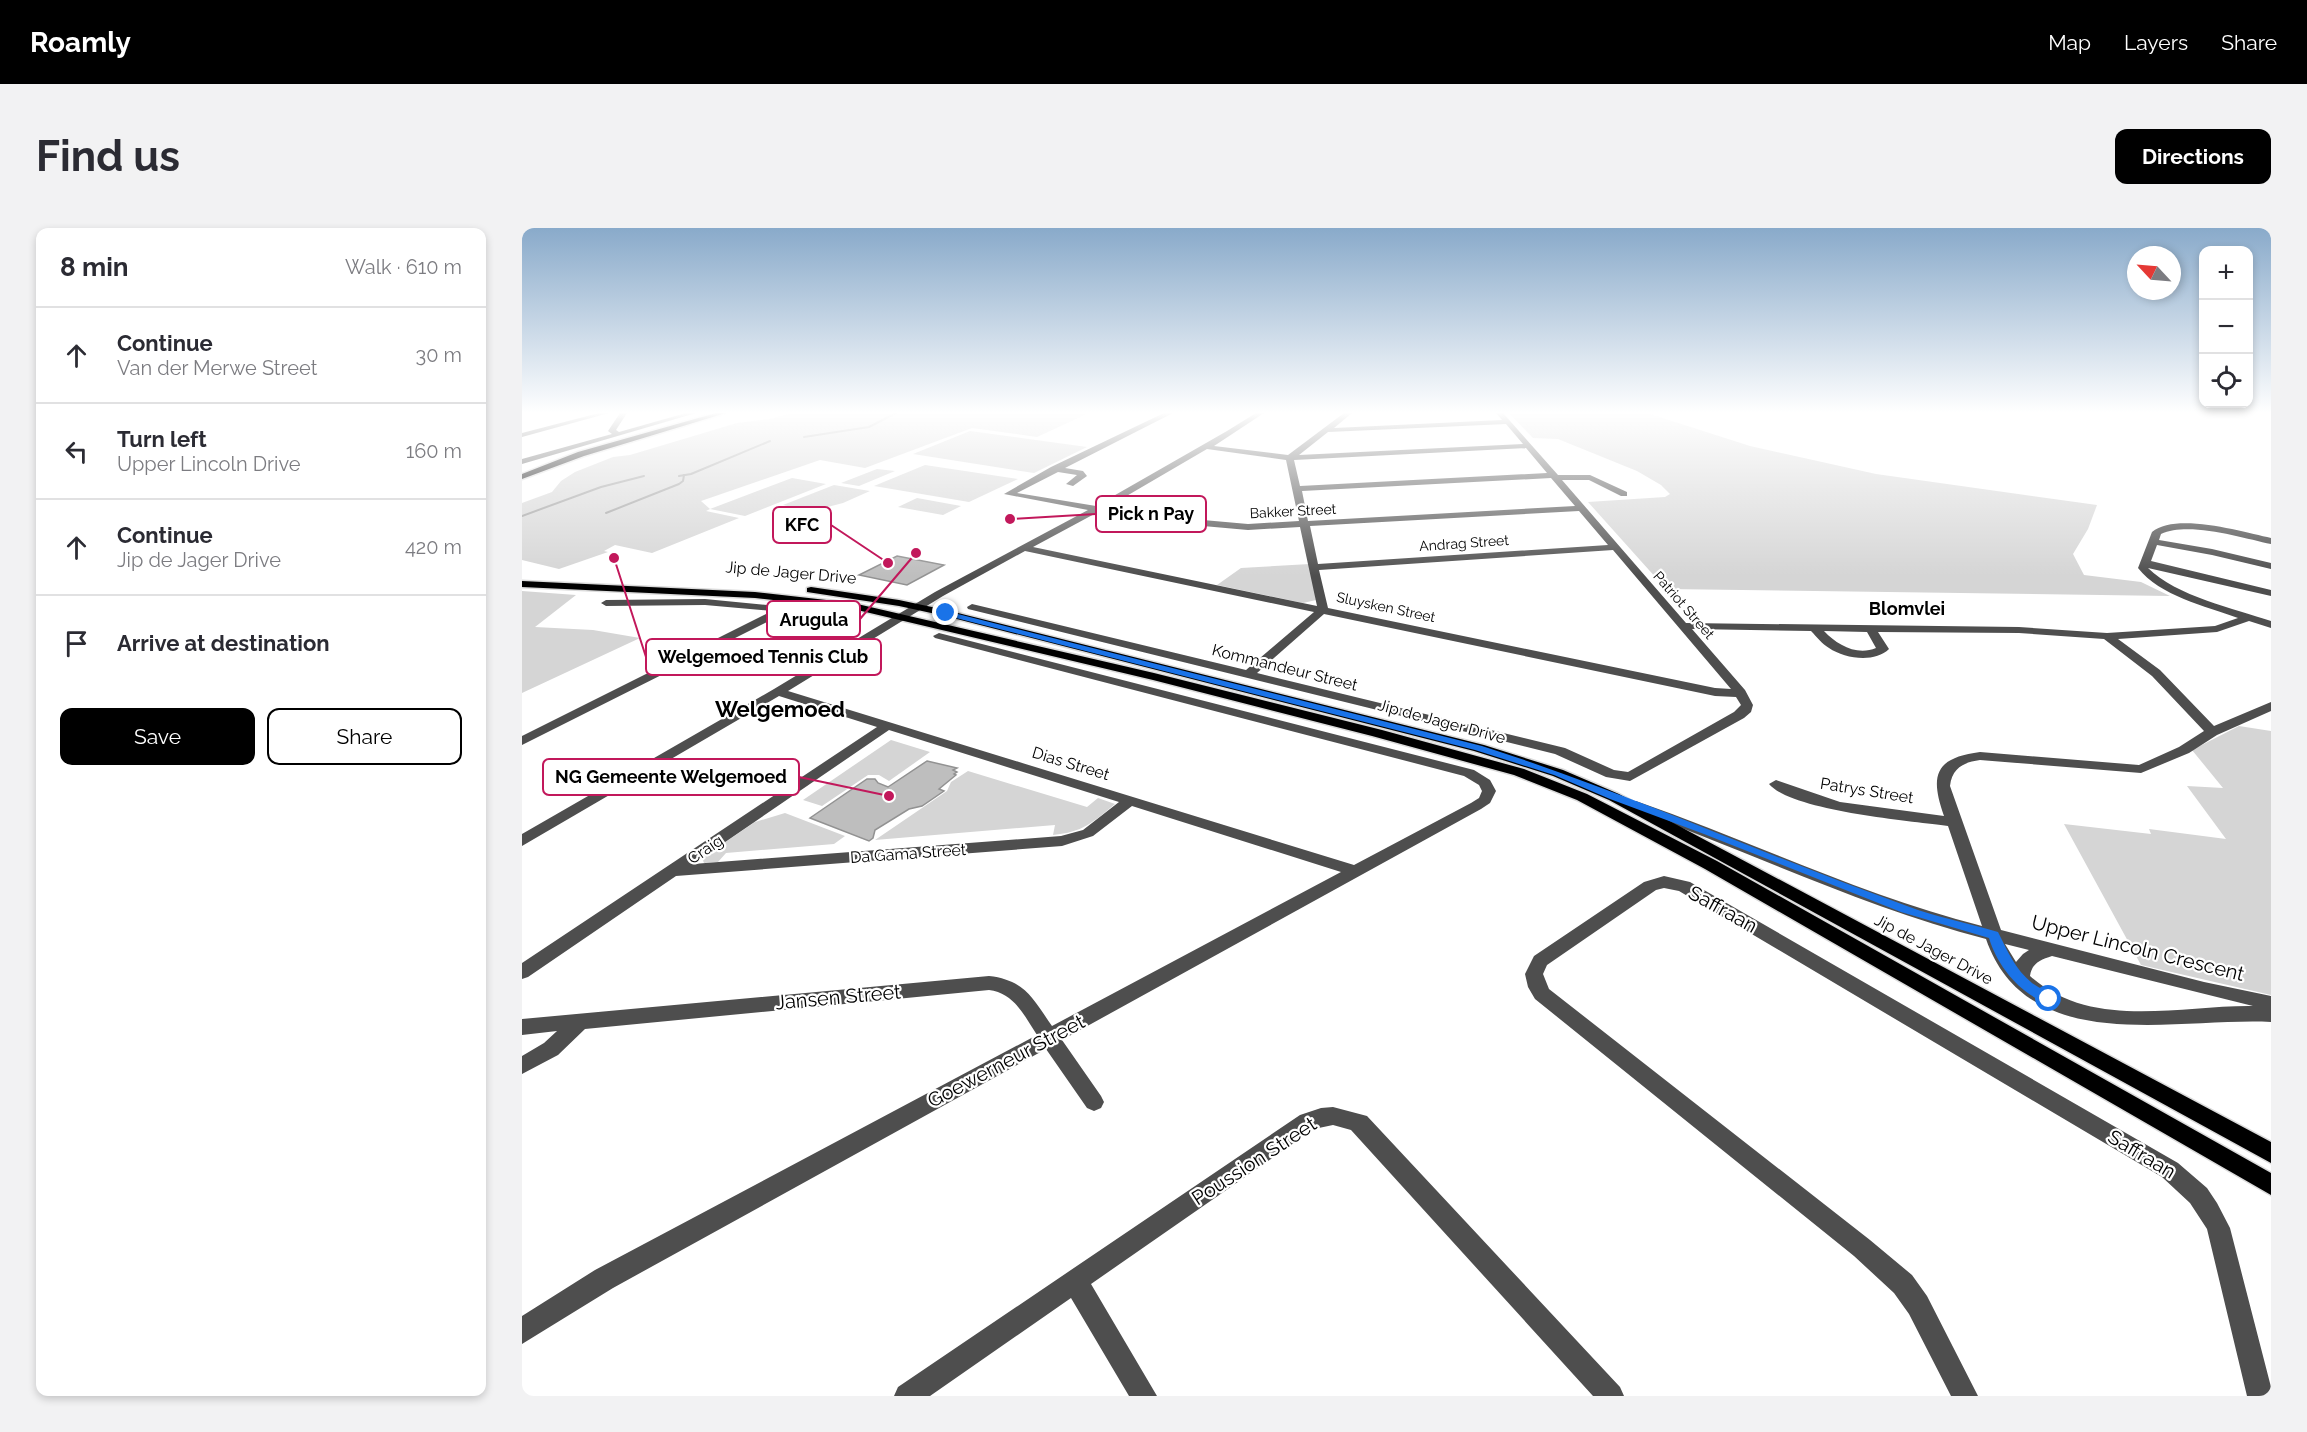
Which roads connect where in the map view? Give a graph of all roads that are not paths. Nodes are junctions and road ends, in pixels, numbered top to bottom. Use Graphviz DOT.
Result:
graph roads {
  1 [pos="546,468"];
  2 [pos="1057,468"];
  3 [pos="1170,468"];
  4 [pos="1292,468"];
  5 [pos="1548,468"];
  6 [pos="1054,469"];
  7 [pos="1555,476"];
  8 [pos="522,477"];
  9 [pos="1070,484"];
  10 [pos="1298,489"];
  11 [pos="1624,494"];
  12 [pos="1097,508"];
  13 [pos="1582,508"];
  14 [pos="1305,524"];
  15 [pos="2271,541"];
  16 [pos="2153,542"];
  17 [pos="1029,547"];
  18 [pos="1615,547"];
  19 [pos="2145,563"];
  20 [pos="2271,566"];
  21 [pos="1314,567"];
  22 [pos="522,573"];
  23 [pos="586,579"];
  24 [pos="522,584"];
  25 [pos="694,592"];
  26 [pos="2271,592"];
  27 [pos="606,603"];
  28 [pos="924,608"];
  29 [pos="972,608"];
  30 [pos="784,609"];
  31 [pos="1323,609"];
  32 [pos="850,616"];
  33 [pos="902,616"];
  34 [pos="2250,617"];
  35 [pos="914,619"];
  36 [pos="2271,625"];
  37 [pos="1683,626"];
  38 [pos="1815,628"];
  39 [pos="1870,628"];
  40 [pos="939,636"];
  41 [pos="2107,636"];
  42 [pos="1248,675"];
  43 [pos="778,692"];
  44 [pos="1741,693"];
  45 [pos="2186,706"];
  46 [pos="2271,706"];
  47 [pos="2233,722"];
  48 [pos="888,725"];
  49 [pos="2212,732"];
  50 [pos="522,741"];
  51 [pos="1776,784"];
  52 [pos="1614,797"];
  53 [pos="1130,800"];
  54 [pos="1954,822"];
  55 [pos="522,841"];
  56 [pos="673,871"];
  57 [pos="1353,871"];
  58 [pos="1994,935"];
  59 [pos="2052,950"];
  60 [pos="522,972"];
  61 [pos="2020,980"];
  62 [pos="2271,1003"];
  63 [pos="2271,1014"];
  64 [pos="581,1021"];
  65 [pos="522,1027"];
  66 [pos="1049,1037"];
  67 [pos="522,1066"];
  68 [pos="1094,1102"];
  69 [pos="2271,1153"];
  70 [pos="2271,1185"];
  71 [pos="1075,1281"];
  72 [pos="522,1331"];
  73 [pos="907,1396"];
  74 [pos="1144,1396"];
  75 [pos="1611,1396"];
  76 [pos="1965,1396"];
  77 [pos="2260,1396"];
  1 -- 8 [label="main road"];
  2 -- 6 [label="street"];
  3 -- 12 [label="street"];
  4 -- 10 [label="street"];
  5 -- 7 [label="street, Patriot Street"];
  6 -- 9 [label="street"];
  6 -- 12 [label="street, Bakker Street"];
  7 -- 10 [label="street"];
  7 -- 11 [label="street"];
  7 -- 13 [label="street, Patriot Street"];
  10 -- 14 [label="street"];
  12 -- 14 [label="street, Bakker Street"];
  12 -- 17 [label="street"];
  13 -- 14 [label="street, Bakker Street"];
  13 -- 18 [label="street, Patriot Street"];
  14 -- 21 [label="street"];
  15 -- 16 [label="street"];
  16 -- 19 [label="street"];
  16 -- 20 [label="street"];
  17 -- 28 [label="street"];
  17 -- 31 [label="street, Sluysken Street"];
  18 -- 21 [label="street, Andrag Street"];
  18 -- 37 [label="street, Patriot Street"];
  19 -- 26 [label="street"];
  19 -- 34 [label="street"];
  21 -- 31 [label="street"];
  22 -- 23 [label="main road, Jip de Jager Drive"];
  23 -- 25 [label="main road"];
  23 -- 28 [label="main road, Jip de Jager Drive"];
  24 -- 25 [label="main road"];
  25 -- 33 [label="main road, Jip de Jager Drive"];
  27 -- 30 [label="street"];
  28 -- 33 [label="street"];
  28 -- 35 [label="street"];
  28 -- 52 [label="main road, Jip de Jager Drive"];
  29 -- 42 [label="street, Kommandeur Street"];
  30 -- 32 [label="street"];
  30 -- 50 [label="street"];
  31 -- 42 [label="street"];
  31 -- 44 [label="street, Sluysken Street"];
  33 -- 35 [label="main road, Jip de Jager Drive"];
  33 -- 43 [label="street"];
  34 -- 36 [label="street"];
  34 -- 41 [label="street"];
  35 -- 43 [label="street"];
  35 -- 70 [label="main road, Jip de Jager Drive"];
  37 -- 38 [label="street"];
  37 -- 44 [label="street, Patriot Street"];
  38 -- 39 [label="street"];
  38 -- 39 [label="street"];
  39 -- 41 [label="street"];
  40 -- 57 [label="street, Goewerneur Street"];
  41 -- 45 [label="street"];
  42 -- 44 [label="street, Kommandeur Street"];
  43 -- 48 [label="street, Dias Street"];
  43 -- 55 [label="street"];
  45 -- 47 [label="street"];
  45 -- 49 [label="street"];
  46 -- 47 [label="street"];
  47 -- 49 [label="street"];
  48 -- 53 [label="street, Dias Street"];
  48 -- 56 [label="street, Craig"];
  49 -- 54 [label="street"];
  51 -- 54 [label="street, Patrys Street"];
  52 -- 58 [label="street, Upper Lincoln Crescent"];
  52 -- 69 [label="main road, Jip de Jager Drive"];
  53 -- 56 [label="street, Da Gama Street"];
  53 -- 57 [label="street, Dias Street"];
  54 -- 58 [label="street"];
  56 -- 60 [label="street, Craig"];
  57 -- 66 [label="street, Goewerneur Street"];
  58 -- 59 [label="street, Upper Lincoln Crescent"];
  58 -- 61 [label="street"];
  59 -- 61 [label="street"];
  59 -- 62 [label="street, Upper Lincoln Crescent"];
  61 -- 63 [label="street"];
  64 -- 65 [label="street, Jansen Street"];
  64 -- 66 [label="street, Jansen Street"];
  64 -- 67 [label="street"];
  66 -- 68 [label="street, Jansen Street"];
  66 -- 72 [label="street, Goewerneur Street"];
  71 -- 73 [label="street, Poussion Street"];
  71 -- 74 [label="street"];
  71 -- 75 [label="street, Poussion Street"];
  76 -- 77 [label="street, Saffraan"];
}
